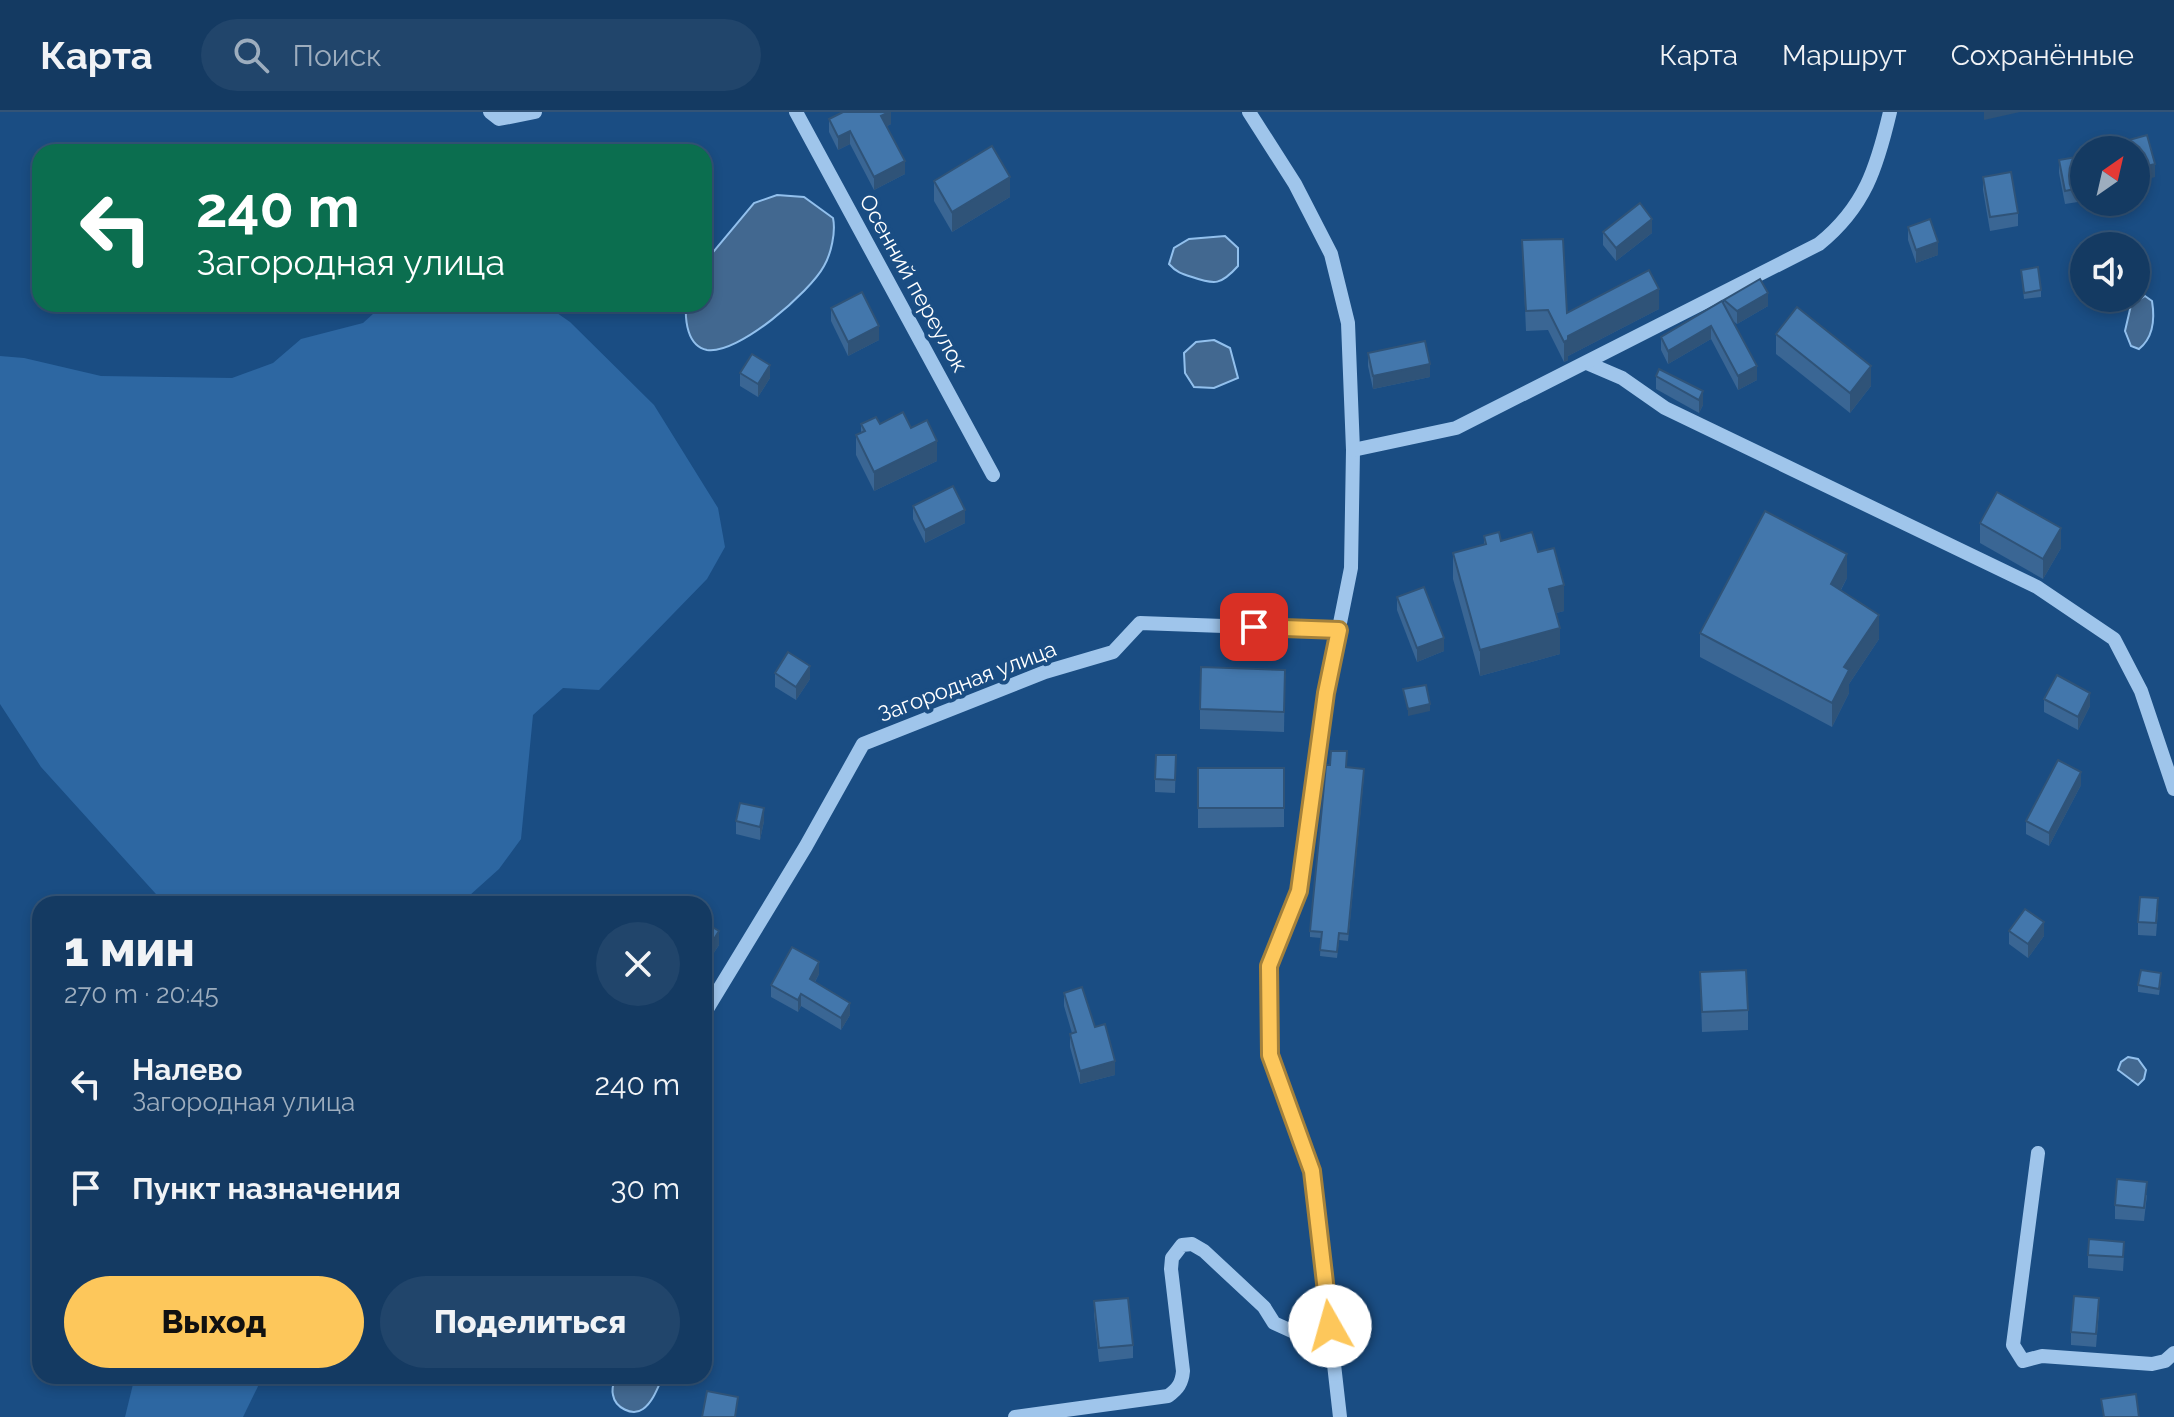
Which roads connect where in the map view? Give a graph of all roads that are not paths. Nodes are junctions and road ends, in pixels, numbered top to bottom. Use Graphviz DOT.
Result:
graph roads {
  1 [pos="490,112"];
  2 [pos="535,112"];
  3 [pos="796,112"];
  4 [pos="1249,112"];
  5 [pos="1890,112"];
  6 [pos="1587,363"];
  7 [pos="1353,450"];
  8 [pos="993,475"];
  9 [pos="1339,630"];
  10 [pos="2174,789"];
  11 [pos="712,1001"];
  12 [pos="2038,1153"];
  13 [pos="1330,1326"];
  14 [pos="2174,1353"];
  15 [pos="1015,1417"];
  16 [pos="1340,1417"];
  1 -- 2 [label="street"];
  3 -- 8 [label="street, Осенний переулок"];
  4 -- 7 [label="street"];
  5 -- 6 [label="street"];
  6 -- 7 [label="street"];
  6 -- 10 [label="street"];
  7 -- 9 [label="street"];
  9 -- 11 [label="street, Загородная улица"];
  9 -- 13 [label="street"];
  12 -- 14 [label="street"];
  13 -- 15 [label="street"];
  13 -- 16 [label="street"];
}
